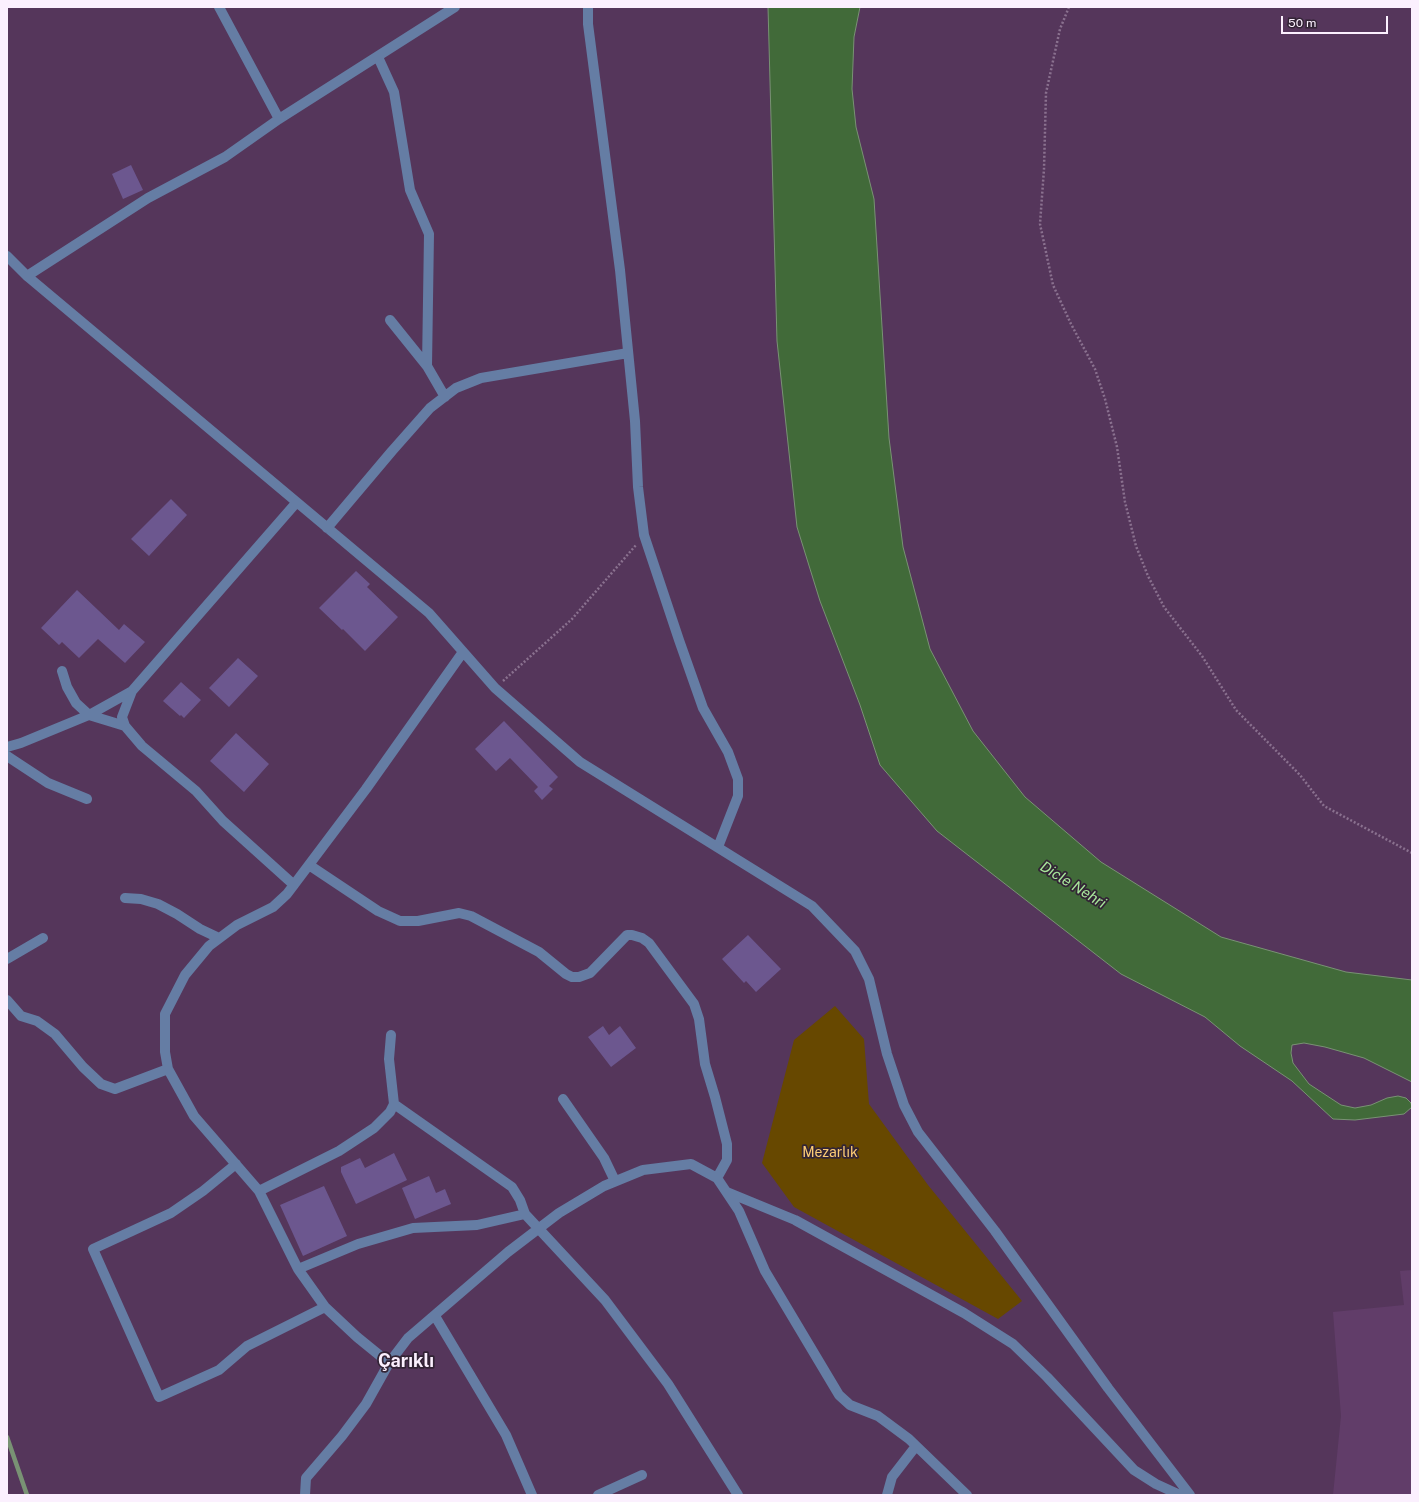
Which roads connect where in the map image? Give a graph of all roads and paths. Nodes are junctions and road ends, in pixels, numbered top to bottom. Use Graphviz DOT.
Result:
graph roads {
  1 [pos="219,7"];
  2 [pos="455,7"];
  3 [pos="588,7"];
  4 [pos="1069,7"];
  5 [pos="378,57"];
  6 [pos="279,119"];
  7 [pos="7,256"];
  8 [pos="27,276"];
  9 [pos="390,320"];
  10 [pos="628,353"];
  11 [pos="427,366"];
  12 [pos="445,396"];
  13 [pos="296,503"];
  14 [pos="327,528"];
  15 [pos="644,535"];
  16 [pos="463,652"];
  17 [pos="62,670"];
  18 [pos="495,688"];
  19 [pos="132,690"];
  20 [pos="89,715"];
  21 [pos="125,726"];
  22 [pos="7,747"];
  23 [pos="7,756"];
  24 [pos="87,799"];
  25 [pos="718,847"];
  26 [pos="1412,853"];
  27 [pos="309,865"];
  28 [pos="294,885"];
  29 [pos="125,898"];
  30 [pos="44,938"];
  31 [pos="218,938"];
  32 [pos="7,959"];
  33 [pos="7,1000"];
  34 [pos="391,1035"];
  35 [pos="168,1069"];
  36 [pos="563,1099"];
  37 [pos="394,1104"];
  38 [pos="236,1164"];
  39 [pos="717,1178"];
  40 [pos="615,1181"];
  41 [pos="259,1191"];
  42 [pos="727,1192"];
  43 [pos="525,1214"];
  44 [pos="538,1228"];
  45 [pos="298,1269"];
  46 [pos="325,1308"];
  47 [pos="435,1316"];
  48 [pos="389,1363"];
  49 [pos="916,1446"];
  50 [pos="642,1475"];
  51 [pos="305,1495"];
  52 [pos="532,1495"];
  53 [pos="598,1495"];
  54 [pos="738,1495"];
  55 [pos="887,1495"];
  56 [pos="967,1495"];
  57 [pos="1180,1495"];
  58 [pos="1190,1495"];
  1 -- 6 [label="street"];
  2 -- 5 [label="street"];
  3 -- 10 [label="street"];
  4 -- 26 [label="path"];
  5 -- 6 [label="street"];
  5 -- 11 [label="street"];
  6 -- 8 [label="street"];
  7 -- 8 [label="street"];
  8 -- 13 [label="street"];
  9 -- 11 [label="street"];
  10 -- 12 [label="street"];
  10 -- 15 [label="street"];
  11 -- 12 [label="street"];
  12 -- 14 [label="street"];
  13 -- 14 [label="street"];
  13 -- 19 [label="street"];
  14 -- 16 [label="street"];
  15 -- 18 [label="path"];
  15 -- 25 [label="street"];
  16 -- 18 [label="street"];
  16 -- 27 [label="street"];
  17 -- 20 [label="street"];
  18 -- 25 [label="street"];
  19 -- 20 [label="street"];
  19 -- 21 [label="street"];
  20 -- 21 [label="street"];
  20 -- 22 [label="street"];
  21 -- 28 [label="street"];
  23 -- 24 [label="street"];
  25 -- 58 [label="street"];
  27 -- 28 [label="street"];
  27 -- 39 [label="street"];
  28 -- 31 [label="street"];
  29 -- 31 [label="street"];
  30 -- 32 [label="street"];
  31 -- 35 [label="street"];
  33 -- 35 [label="street"];
  34 -- 37 [label="street"];
  35 -- 38 [label="street"];
  36 -- 40 [label="street"];
  37 -- 41 [label="street"];
  37 -- 43 [label="street"];
  38 -- 41 [label="street"];
  38 -- 46 [label="street"];
  39 -- 40 [label="street"];
  39 -- 42 [label="street"];
  40 -- 44 [label="street"];
  41 -- 45 [label="street"];
  42 -- 49 [label="street"];
  42 -- 57 [label="street"];
  43 -- 44 [label="street"];
  43 -- 45 [label="street"];
  44 -- 47 [label="street"];
  44 -- 54 [label="street"];
  45 -- 46 [label="street"];
  46 -- 48 [label="street"];
  47 -- 48 [label="street"];
  47 -- 52 [label="street"];
  48 -- 51 [label="street"];
  49 -- 55 [label="street"];
  49 -- 56 [label="street"];
  50 -- 53 [label="street"];
}
